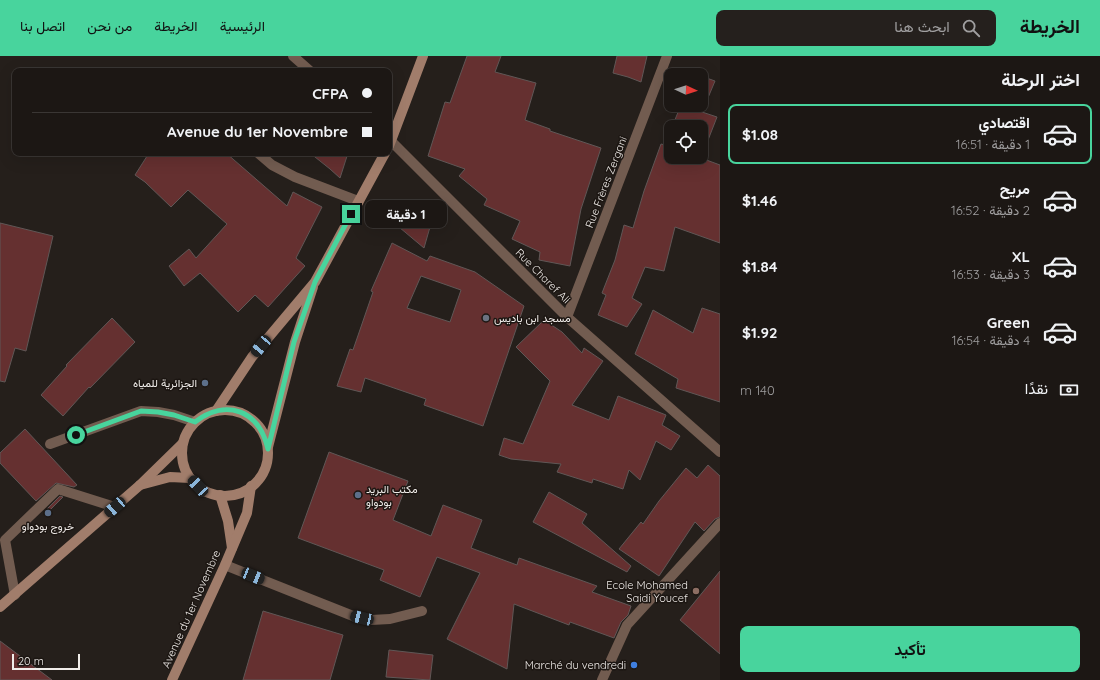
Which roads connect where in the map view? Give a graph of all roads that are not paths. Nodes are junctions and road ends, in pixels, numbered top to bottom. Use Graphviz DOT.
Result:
graph roads {
  1 [pos="293,56"];
  2 [pos="423,56"];
  3 [pos="667,56"];
  4 [pos="307,68"];
  5 [pos="392,137"];
  6 [pos="392,144"];
  7 [pos="262,156"];
  8 [pos="383,156"];
  9 [pos="358,201"];
  10 [pos="315,282"];
  11 [pos="567,317"];
  12 [pos="216,410"];
  13 [pos="195,422"];
  14 [pos="183,443"];
  15 [pos="50,444"];
  16 [pos="268,449"];
  17 [pos="720,452"];
  18 [pos="190,478"];
  19 [pos="140,484"];
  20 [pos="251,486"];
  21 [pos="220,495"];
  22 [pos="115,507"];
  23 [pos="720,523"];
  24 [pos="232,549"];
  25 [pos="225,565"];
  26 [pos="15,595"];
  27 [pos="0,607"];
  28 [pos="422,611"];
  29 [pos="172,680"];
  30 [pos="602,680"];
  1 -- 4 [label="street"];
  2 -- 5 [label="main road"];
  3 -- 11 [label="street, Rue Frères Zergani"];
  6 -- 11 [label="street, Rue Charef Ali"];
  7 -- 9 [label="street"];
  8 -- 9 [label="main road"];
  9 -- 10 [label="main road"];
  10 -- 12 [label="main road"];
  10 -- 16 [label="main road"];
  11 -- 17 [label="street, Rue Charef Ali"];
  12 -- 13 [label="main road"];
  12 -- 16 [label="main road"];
  13 -- 14 [label="main road"];
  13 -- 15 [label="street"];
  14 -- 18 [label="main road"];
  14 -- 19 [label="main road"];
  16 -- 20 [label="main road"];
  18 -- 19 [label="main road"];
  18 -- 21 [label="main road"];
  19 -- 22 [label="main road"];
  20 -- 21 [label="main road"];
  20 -- 24 [label="main road, Avenue du 1er Novembre"];
  21 -- 24 [label="main road, Avenue du 1er Novembre"];
  22 -- 26 [label="main road"];
  22 -- 26 [label="street"];
  23 -- 30 [label="street"];
  24 -- 25 [label="main road, Avenue du 1er Novembre"];
  25 -- 28 [label="street"];
  25 -- 29 [label="main road, Avenue du 1er Novembre"];
  26 -- 27 [label="main road"];
}
